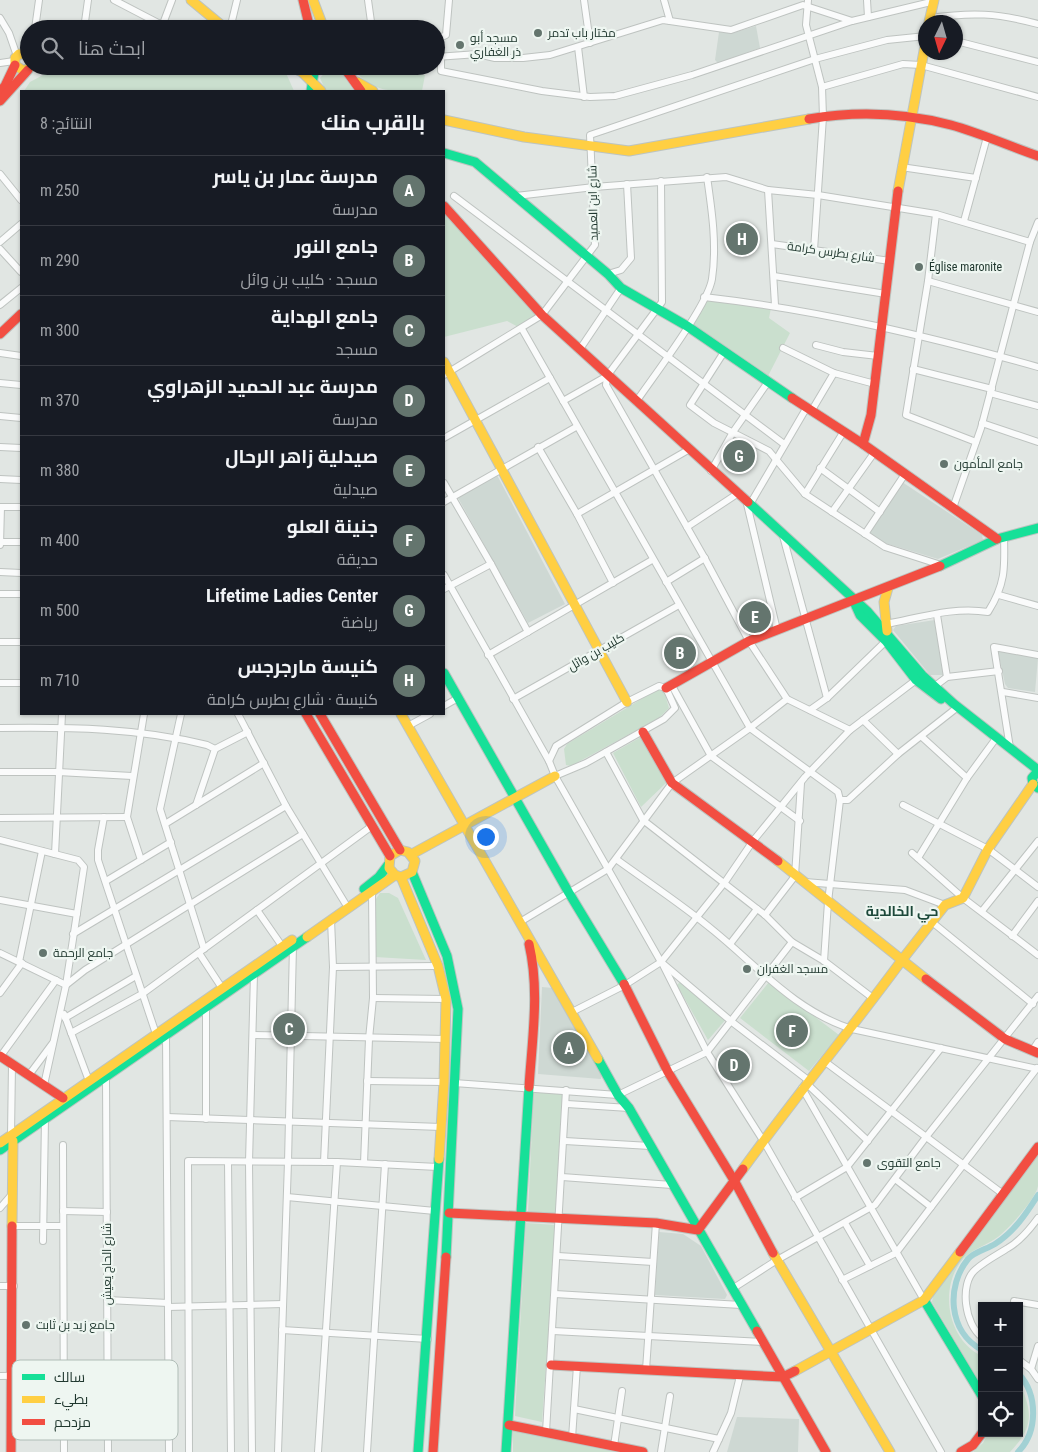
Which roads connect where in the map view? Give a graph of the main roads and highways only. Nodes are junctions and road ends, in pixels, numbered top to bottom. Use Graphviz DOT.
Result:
graph roads {
  1 [pos="191,0"];
  2 [pos="303,0"];
  3 [pos="314,0"];
  4 [pos="934,1"];
  5 [pos="200,4"];
  6 [pos="931,15"];
  7 [pos="218,20"];
  8 [pos="308,20"];
  9 [pos="321,20"];
  10 [pos="20,55"];
  11 [pos="922,60"];
  12 [pos="15,61"];
  13 [pos="20,70"];
  14 [pos="22,75"];
  15 [pos="304,75"];
  16 [pos="350,75"];
  17 [pos="312,87"];
  18 [pos="360,90"];
  19 [pos="372,90"];
  20 [pos="0,91"];
  21 [pos="0,101"];
  22 [pos="910,117"];
  23 [pos="445,120"];
  24 [pos="445,153"];
  25 [pos="1038,156"];
  26 [pos="445,207"];
  27 [pos="16,322"];
  28 [pos="0,334"];
  29 [pos="447,373"];
  30 [pos="863,444"];
  31 [pos="1038,528"];
  32 [pos="1000,538"];
  33 [pos="888,588"];
  34 [pos="854,601"];
  35 [pos="886,632"];
  36 [pos="445,675"];
  37 [pos="669,686"];
  38 [pos="627,702"];
  39 [pos="307,715"];
  40 [pos="321,715"];
  41 [pos="402,715"];
  42 [pos="642,732"];
  43 [pos="1037,771"];
  44 [pos="555,776"];
  45 [pos="1035,786"];
  46 [pos="516,797"];
  47 [pos="464,825"];
  48 [pos="400,850"];
  49 [pos="412,854"];
  50 [pos="389,860"];
  51 [pos="412,872"];
  52 [pos="398,876"];
  53 [pos="527,934"];
  54 [pos="902,960"];
  55 [pos="1035,1052"];
  56 [pos="0,1056"];
  57 [pos="63,1098"];
  58 [pos="12,1138"];
  59 [pos="0,1143"];
  60 [pos="1038,1147"];
  61 [pos="0,1150"];
  62 [pos="735,1182"];
  63 [pos="449,1213"];
  64 [pos="522,1217"];
  65 [pos="698,1230"];
  66 [pos="924,1300"];
  67 [pos="831,1353"];
  68 [pos="12,1360"];
  69 [pos="551,1364"];
  70 [pos="12,1376"];
  71 [pos="783,1377"];
  72 [pos="980,1392"];
  73 [pos="509,1425"];
  74 [pos="979,1437"];
  75 [pos="11,1452"];
  76 [pos="418,1452"];
  77 [pos="433,1452"];
  78 [pos="506,1452"];
  79 [pos="643,1452"];
  80 [pos="826,1452"];
  81 [pos="890,1452"];
  82 [pos="961,1452"];
  1 -- 5 [label="main road"];
  2 -- 8 [label="main road"];
  3 -- 9 [label="main road"];
  4 -- 6 [label="main road"];
  5 -- 7 [label="main road"];
  10 -- 12 [label="main road"];
  11 -- 22 [label="main road"];
  12 -- 13 [label="main road"];
  12 -- 20 [label="main road"];
  14 -- 21 [label="main road"];
  15 -- 17 [label="main road"];
  16 -- 18 [label="main road"];
  16 -- 19 [label="main road"];
  22 -- 23 [label="main road"];
  22 -- 25 [label="main road"];
  22 -- 30 [label="main road"];
  24 -- 30 [label="main road"];
  26 -- 34 [label="main road"];
  27 -- 28 [label="main road"];
  29 -- 38 [label="main road"];
  30 -- 32 [label="main road"];
  31 -- 32 [label="main road"];
  32 -- 33 [label="main road"];
  33 -- 34 [label="main road"];
  33 -- 35 [label="main road"];
  34 -- 35 [label="main road"];
  34 -- 37 [label="main road"];
  35 -- 43 [label="main road"];
  35 -- 43 [label="main road"];
  36 -- 46 [label="main road"];
  39 -- 50 [label="main road"];
  40 -- 48 [label="main road"];
  41 -- 47 [label="main road"];
  42 -- 54 [label="main road"];
  43 -- 45 [label="main road"];
  44 -- 46 [label="main road"];
  45 -- 54 [label="main road"];
  46 -- 47 [label="main road"];
  46 -- 62 [label="main road"];
  47 -- 49 [label="main road"];
  47 -- 53 [label="main road"];
  48 -- 49 [label="main road"];
  48 -- 50 [label="main road"];
  49 -- 51 [label="main road"];
  50 -- 52 [label="main road"];
  50 -- 57 [label="main road"];
  51 -- 52 [label="main road"];
  51 -- 63 [label="main road"];
  52 -- 58 [label="main road"];
  52 -- 76 [label="main road"];
  53 -- 64 [label="main road"];
  53 -- 65 [label="main road"];
  54 -- 55 [label="main road"];
  54 -- 62 [label="main road"];
  56 -- 57 [label="main road"];
  57 -- 58 [label="main road"];
  58 -- 59 [label="main road"];
  58 -- 61 [label="main road"];
  58 -- 68 [label="main road"];
  60 -- 66 [label="main road"];
  62 -- 65 [label="main road"];
  62 -- 67 [label="main road"];
  63 -- 64 [label="main road"];
  63 -- 77 [label="main road"];
  64 -- 65 [label="main road"];
  64 -- 73 [label="main road"];
  65 -- 71 [label="main road"];
  66 -- 67 [label="main road"];
  66 -- 72 [label="main road"];
  67 -- 71 [label="main road"];
  67 -- 81 [label="main road"];
  69 -- 71 [label="main road"];
  70 -- 75 [label="main road"];
  71 -- 80 [label="main road"];
  73 -- 78 [label="main road"];
  73 -- 79 [label="main road"];
  74 -- 82 [label="main road"];
}
